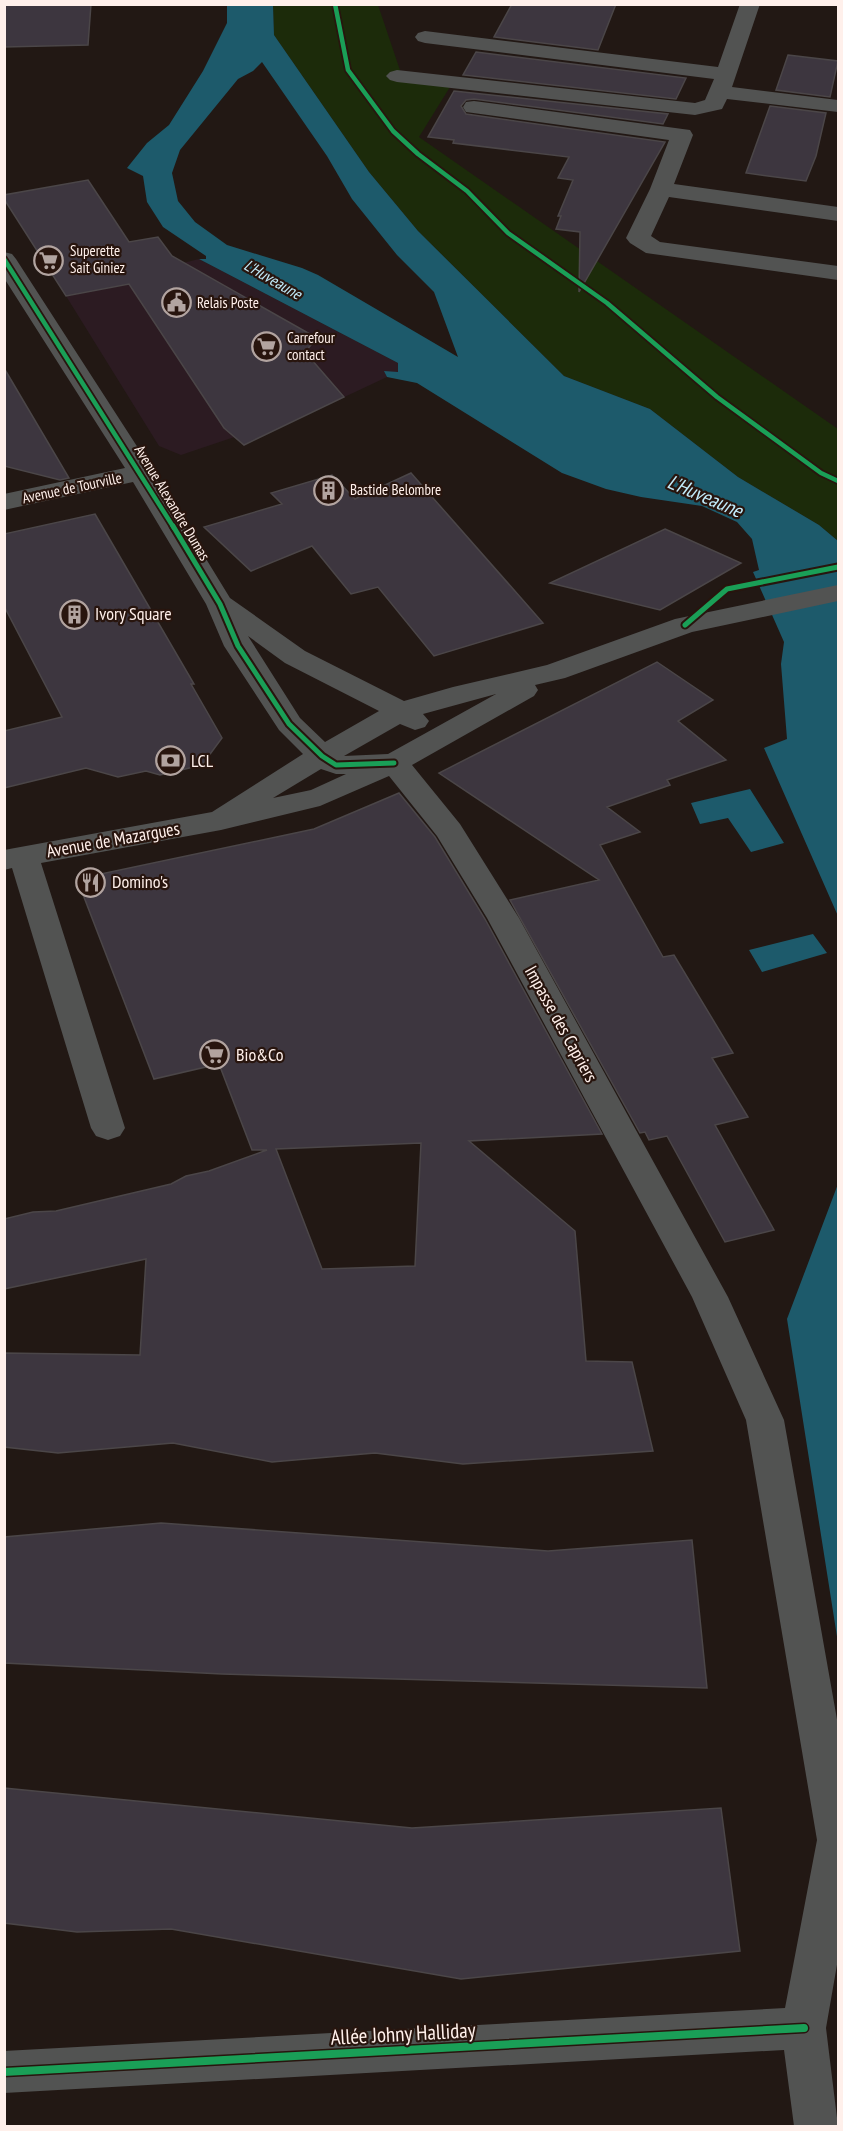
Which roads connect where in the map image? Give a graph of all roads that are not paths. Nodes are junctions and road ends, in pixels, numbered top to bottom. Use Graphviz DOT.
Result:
graph roads {
  1 [pos="750,4"];
  2 [pos="425,37"];
  3 [pos="398,76"];
  4 [pos="723,83"];
  5 [pos="459,105"];
  6 [pos="838,106"];
  7 [pos="660,189"];
  8 [pos="838,214"];
  9 [pos="4,259"];
  10 [pos="838,273"];
  11 [pos="140,473"];
  12 [pos="4,502"];
  13 [pos="838,593"];
  14 [pos="220,603"];
  15 [pos="555,672"];
  16 [pos="401,711"];
  17 [pos="322,756"];
  18 [pos="394,764"];
  19 [pos="221,820"];
  20 [pos="14,857"];
  21 [pos="108,1128"];
  22 [pos="838,1841"];
  23 [pos="804,2028"];
  24 [pos="4,2072"];
  25 [pos="817,2127"];
  1 -- 4 [label="street"];
  2 -- 4 [label="street"];
  3 -- 4 [label="street"];
  4 -- 6 [label="street"];
  5 -- 7 [label="street"];
  7 -- 8 [label="street"];
  7 -- 10 [label="street"];
  9 -- 11 [label="street, Avenue Alexandre Dumas"];
  11 -- 12 [label="street, Avenue de Tourville"];
  11 -- 14 [label="street, Avenue Alexandre Dumas"];
  13 -- 15 [label="street, Avenue de Mazargues"];
  14 -- 16 [label="street, Avenue Alexandre Dumas"];
  14 -- 17 [label="street, Avenue Alexandre Dumas"];
  15 -- 16 [label="street, Avenue de Mazargues"];
  15 -- 18 [label="street, Avenue de Mazargues"];
  16 -- 17 [label="street, Avenue de Mazargues"];
  16 -- 18 [label="street"];
  17 -- 18 [label="street, Avenue de Mazargues"];
  17 -- 19 [label="street, Avenue de Mazargues"];
  18 -- 19 [label="street, Avenue de Mazargues"];
  18 -- 22 [label="street, Impasse des Capriers"];
  19 -- 20 [label="street, Avenue de Mazargues"];
  20 -- 21 [label="street"];
  22 -- 23 [label="street"];
  23 -- 24 [label="street, Allée Johny Halliday"];
  23 -- 25 [label="street"];
}
